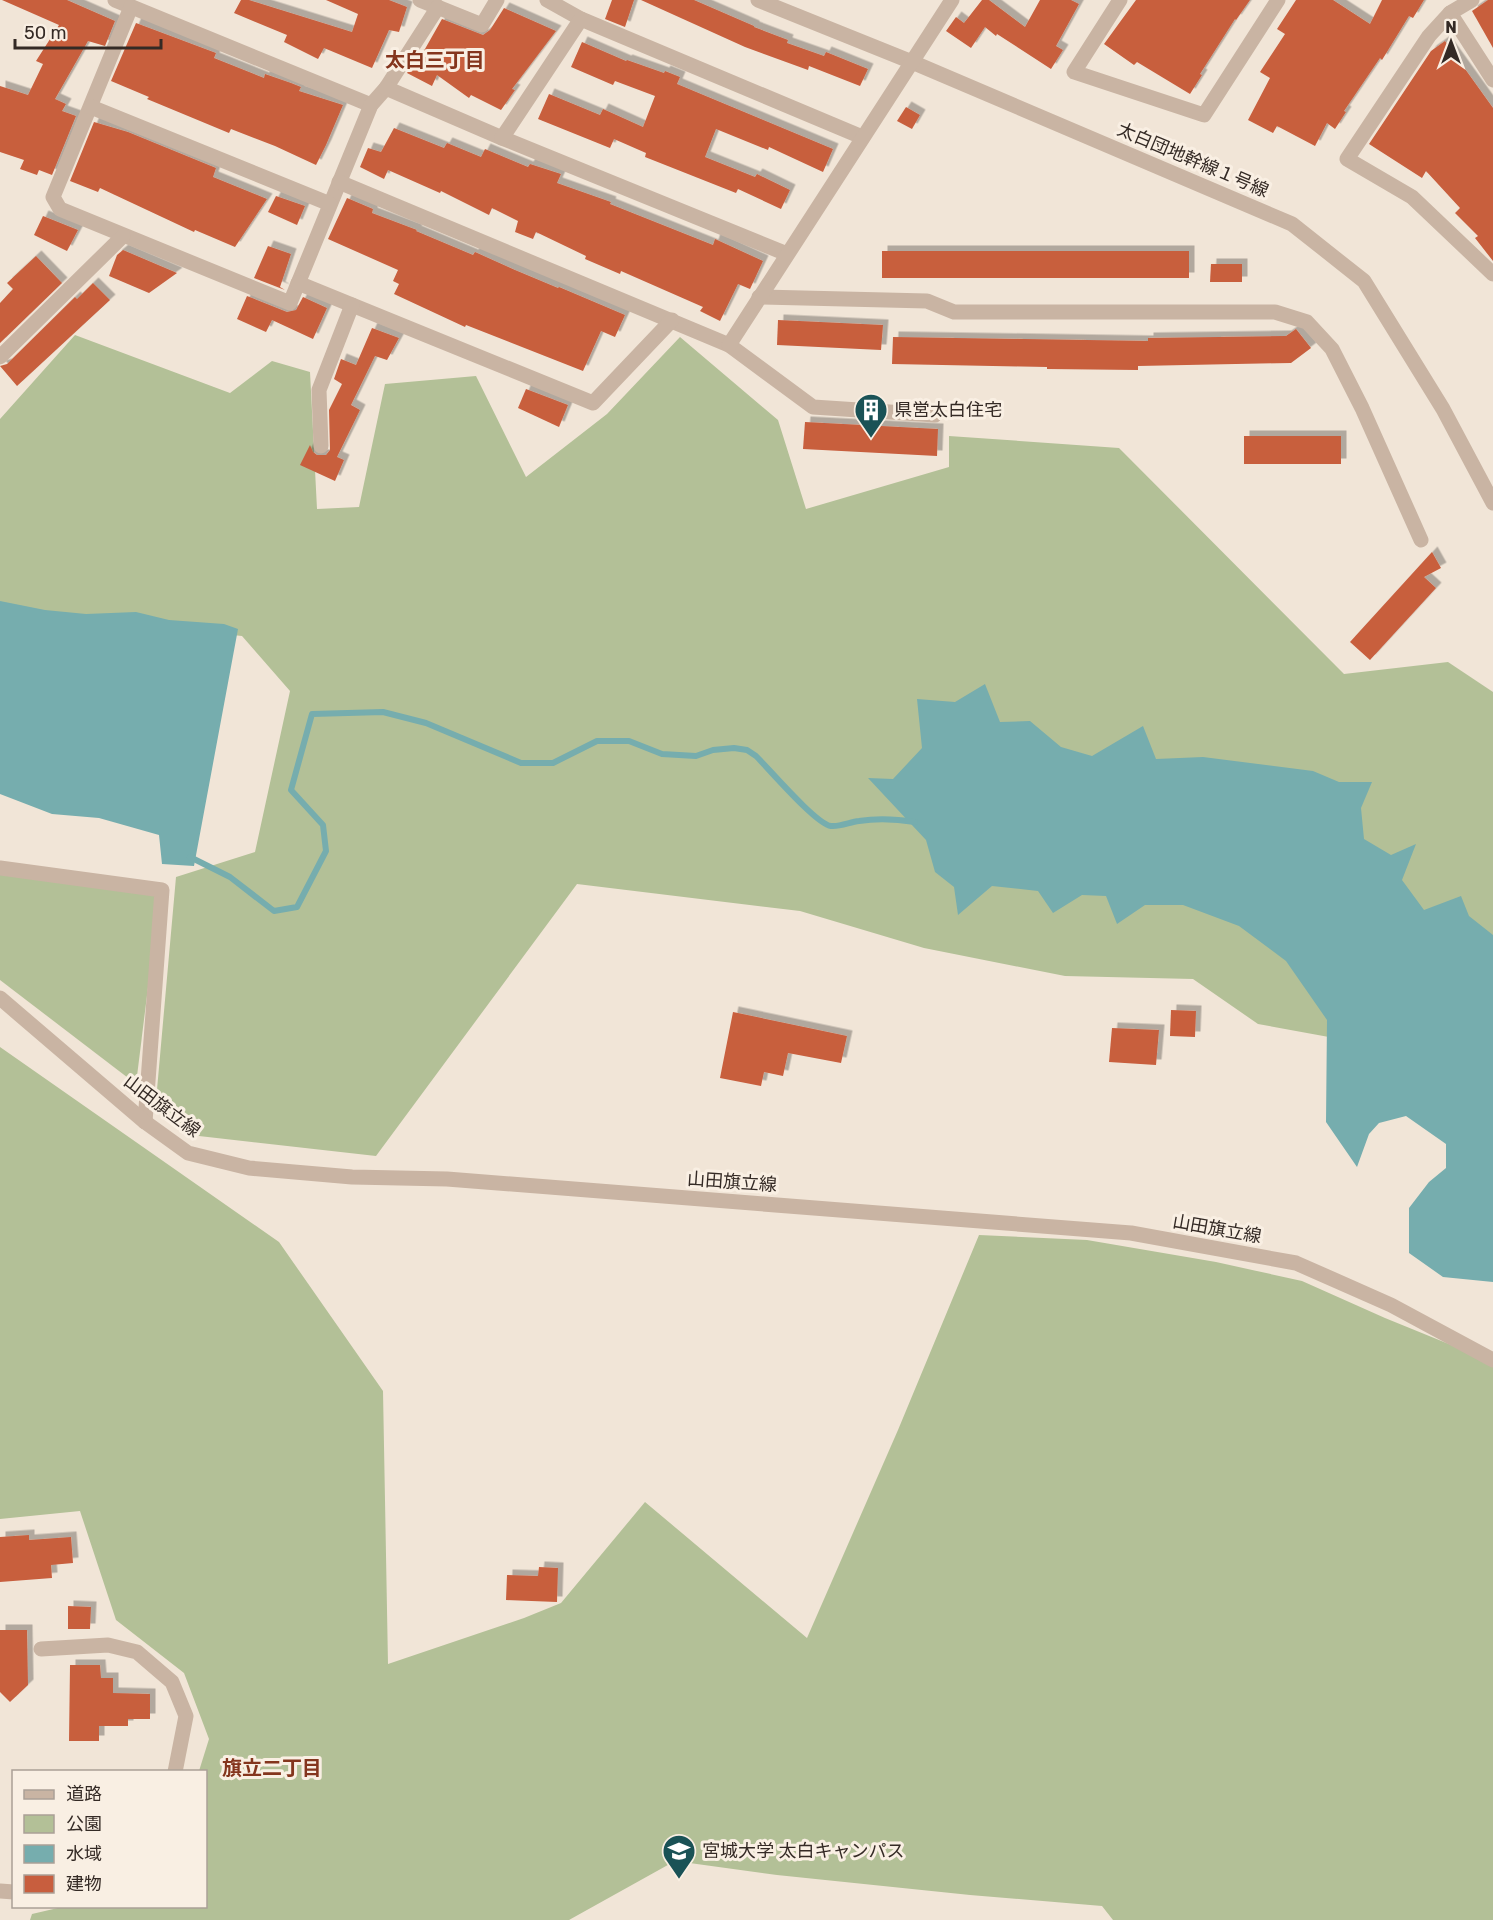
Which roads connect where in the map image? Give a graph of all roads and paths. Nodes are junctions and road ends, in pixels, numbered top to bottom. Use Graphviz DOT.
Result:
graph roads {
  1 [pos="115,0"];
  2 [pos="420,0"];
  3 [pos="497,0"];
  4 [pos="547,0"];
  5 [pos="758,0"];
  6 [pos="952,0"];
  7 [pos="1120,0"];
  8 [pos="1278,0"];
  9 [pos="1472,0"];
  10 [pos="131,7"];
  11 [pos="438,7"];
  12 [pos="1450,13"];
  13 [pos="581,19"];
  14 [pos="912,62"];
  15 [pos="1493,80"];
  16 [pos="386,88"];
  17 [pos="371,105"];
  18 [pos="91,107"];
  19 [pos="862,137"];
  20 [pos="502,138"];
  21 [pos="339,182"];
  22 [pos="330,204"];
  23 [pos="123,236"];
  24 [pos="787,254"];
  25 [pos="1493,274"];
  26 [pos="298,283"];
  27 [pos="759,297"];
  28 [pos="352,305"];
  29 [pos="672,320"];
  30 [pos="729,345"];
  31 [pos="0,357"];
  32 [pos="935,415"];
  33 [pos="321,446"];
  34 [pos="1493,503"];
  35 [pos="1421,540"];
  36 [pos="0,868"];
  37 [pos="0,998"];
  38 [pos="145,1122"];
  39 [pos="1493,1360"];
  40 [pos="41,1648"];
  41 [pos="175,1770"];
  1 -- 10 [label="street"];
  2 -- 11 [label="street"];
  3 -- 11 [label="street"];
  4 -- 13 [label="street"];
  5 -- 14 [label="street, 太白団地幹線１号線"];
  6 -- 14 [label="street"];
  7 -- 8 [label="street"];
  9 -- 12 [label="street"];
  10 -- 17 [label="street"];
  10 -- 18 [label="street"];
  11 -- 16 [label="street"];
  12 -- 15 [label="street"];
  12 -- 25 [label="street"];
  13 -- 19 [label="street"];
  13 -- 20 [label="street"];
  14 -- 19 [label="street"];
  14 -- 34 [label="street, 太白団地幹線１号線"];
  16 -- 17 [label="street"];
  16 -- 20 [label="street"];
  17 -- 21 [label="street"];
  18 -- 22 [label="street"];
  18 -- 23 [label="street"];
  19 -- 24 [label="street"];
  20 -- 24 [label="street"];
  21 -- 22 [label="street"];
  21 -- 29 [label="street"];
  22 -- 26 [label="street"];
  23 -- 26 [label="street"];
  23 -- 31 [label="street"];
  24 -- 27 [label="street"];
  26 -- 28 [label="street"];
  27 -- 30 [label="street"];
  27 -- 35 [label="street"];
  28 -- 29 [label="street"];
  28 -- 33 [label="street"];
  29 -- 30 [label="street"];
  30 -- 32 [label="street"];
  36 -- 38 [label="street"];
  37 -- 38 [label="street, 山田旗立線"];
  38 -- 39 [label="street, 山田旗立線"];
  40 -- 41 [label="street"];
}
